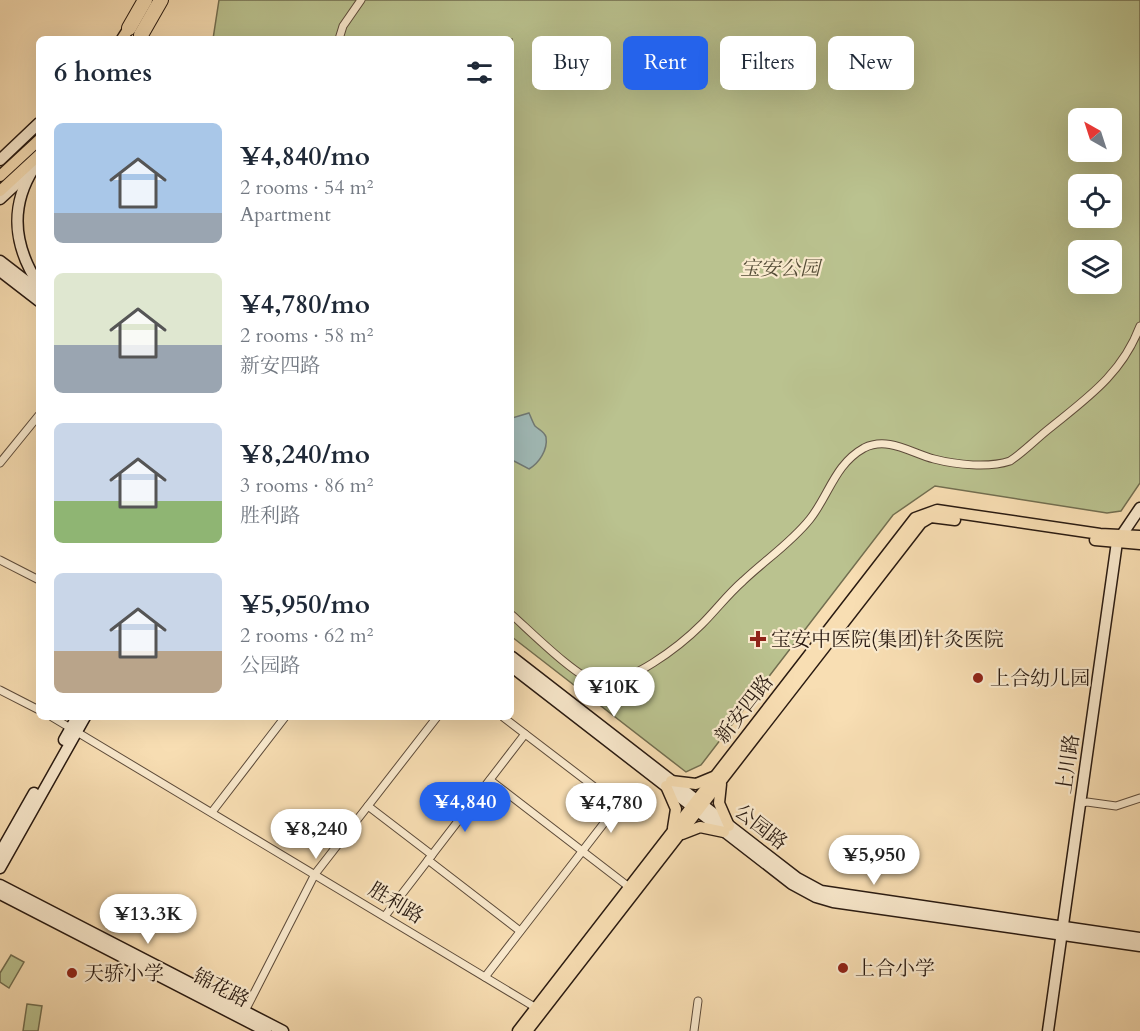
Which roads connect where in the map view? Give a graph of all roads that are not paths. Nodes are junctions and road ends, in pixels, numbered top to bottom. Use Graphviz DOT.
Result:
graph roads {
  1 [pos="145,0"];
  2 [pos="161,0"];
  3 [pos="361,0"];
  4 [pos="132,35"];
  5 [pos="340,36"];
  6 [pos="36,126"];
  7 [pos="36,143"];
  8 [pos="0,158"];
  9 [pos="36,158"];
  10 [pos="36,169"];
  11 [pos="36,169"];
  12 [pos="0,176"];
  13 [pos="3,192"];
  14 [pos="0,199"];
  15 [pos="0,261"];
  16 [pos="0,271"];
  17 [pos="36,279"];
  18 [pos="36,289"];
  19 [pos="36,299"];
  20 [pos="1140,326"];
  21 [pos="36,419"];
  22 [pos="0,463"];
  23 [pos="1140,508"];
  24 [pos="1140,519"];
  25 [pos="1140,536"];
  26 [pos="1122,540"];
  27 [pos="1140,544"];
  28 [pos="0,560"];
  29 [pos="36,578"];
  30 [pos="514,617"];
  31 [pos="514,659"];
  32 [pos="514,668"];
  33 [pos="0,690"];
  34 [pos="36,708"];
  35 [pos="61,720"];
  36 [pos="283,720"];
  37 [pos="435,720"];
  38 [pos="507,720"];
  39 [pos="75,725"];
  40 [pos="525,734"];
  41 [pos="721,775"];
  42 [pos="490,780"];
  43 [pos="668,783"];
  44 [pos="1140,798"];
  45 [pos="1084,803"];
  46 [pos="368,806"];
  47 [pos="697,806"];
  48 [pos="212,812"];
  49 [pos="727,829"];
  50 [pos="674,835"];
  51 [pos="582,851"];
  52 [pos="0,852"];
  53 [pos="430,857"];
  54 [pos="0,868"];
  55 [pos="315,874"];
  56 [pos="0,885"];
  57 [pos="630,887"];
  58 [pos="0,894"];
  59 [pos="385,916"];
  60 [pos="520,931"];
  61 [pos="1065,931"];
  62 [pos="1140,938"];
  63 [pos="1140,946"];
  64 [pos="485,977"];
  65 [pos="698,1001"];
  66 [pos="539,1010"];
  67 [pos="245,1011"];
  68 [pos="266,1031"];
  69 [pos="283,1031"];
  70 [pos="518,1031"];
  71 [pos="527,1031"];
  72 [pos="694,1031"];
  73 [pos="1048,1031"];
  74 [pos="1055,1031"];
  1 -- 4 [label="highway"];
  2 -- 4 [label="highway"];
  3 -- 5 [label="street"];
  6 -- 8 [label="main road"];
  7 -- 12 [label="main road"];
  9 -- 13 [label="main road"];
  10 -- 13 [label="main road"];
  11 -- 17 [label="main road"];
  13 -- 14 [label="main road"];
  15 -- 18 [label="main road"];
  16 -- 19 [label="main road"];
  20 -- 30 [label="street"];
  21 -- 22 [label="street"];
  23 -- 26 [label="main road, 上川路"];
  24 -- 26 [label="main road, 上川路"];
  25 -- 26 [label="main road"];
  26 -- 27 [label="main road"];
  26 -- 41 [label="main road, 新安四路"];
  26 -- 45 [label="main road, 上川路"];
  28 -- 29 [label="street"];
  31 -- 43 [label="main road, 公园路"];
  32 -- 43 [label="main road, 公园路"];
  33 -- 34 [label="street"];
  35 -- 39 [label="street, 胜利路"];
  36 -- 48 [label="street"];
  37 -- 46 [label="street"];
  38 -- 40 [label="street"];
  39 -- 48 [label="street, 胜利路"];
  39 -- 52 [label="main road"];
  39 -- 54 [label="main road"];
  40 -- 42 [label="street"];
  40 -- 51 [label="street"];
  41 -- 43 [label="main road"];
  41 -- 47 [label="main road, 新安四路"];
  41 -- 49 [label="main road"];
  42 -- 51 [label="street"];
  42 -- 53 [label="street"];
  43 -- 47 [label="main road, 公园路"];
  43 -- 50 [label="main road"];
  44 -- 45 [label="street"];
  45 -- 61 [label="main road, 上川路"];
  46 -- 53 [label="street"];
  46 -- 55 [label="street"];
  47 -- 49 [label="main road, 公园路"];
  47 -- 50 [label="main road, 新安四路"];
  48 -- 55 [label="street, 胜利路"];
  49 -- 50 [label="main road"];
  49 -- 61 [label="main road, 公园路"];
  50 -- 57 [label="main road, 新安四路"];
  50 -- 66 [label="main road, 新安四路"];
  51 -- 57 [label="street"];
  51 -- 60 [label="street"];
  53 -- 59 [label="street"];
  53 -- 60 [label="street"];
  55 -- 59 [label="street, 胜利路"];
  55 -- 67 [label="street"];
  56 -- 67 [label="main road, 锦花路"];
  57 -- 66 [label="main road, 新安四路"];
  58 -- 68 [label="main road, 锦花路"];
  59 -- 64 [label="street, 胜利路"];
  60 -- 64 [label="street"];
  61 -- 62 [label="main road, 公园路"];
  61 -- 63 [label="main road, 公园路"];
  61 -- 73 [label="main road, 上川路"];
  61 -- 74 [label="main road, 上川路"];
  64 -- 66 [label="street, 胜利路"];
  65 -- 72 [label="street"];
  66 -- 70 [label="main road, 新安四路"];
  66 -- 71 [label="main road, 新安四路"];
  67 -- 69 [label="main road, 锦花路"];
}
